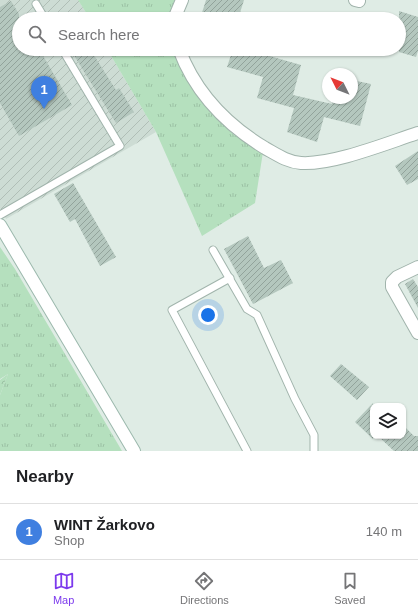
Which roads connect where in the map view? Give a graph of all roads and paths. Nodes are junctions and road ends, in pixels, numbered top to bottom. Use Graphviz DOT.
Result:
graph roads {
  1 [pos="182,0"];
  2 [pos="36,4"];
  3 [pos="40,12"];
  4 [pos="177,12"];
  5 [pos="66,56"];
  6 [pos="183,56"];
  7 [pos="418,133"];
  8 [pos="0,215"];
  9 [pos="0,225"];
  10 [pos="213,250"];
  11 [pos="418,267"];
  12 [pos="230,278"];
  13 [pos="418,333"];
  14 [pos="134,451"];
  15 [pos="247,451"];
  16 [pos="314,451"];
  1 -- 4 [label="street"];
  2 -- 3 [label="lane"];
  5 -- 8 [label="lane"];
  6 -- 7 [label="street"];
  9 -- 14 [label="street"];
  10 -- 12 [label="lane"];
  11 -- 13 [label="street"];
  12 -- 15 [label="lane"];
  12 -- 16 [label="lane"];
}
